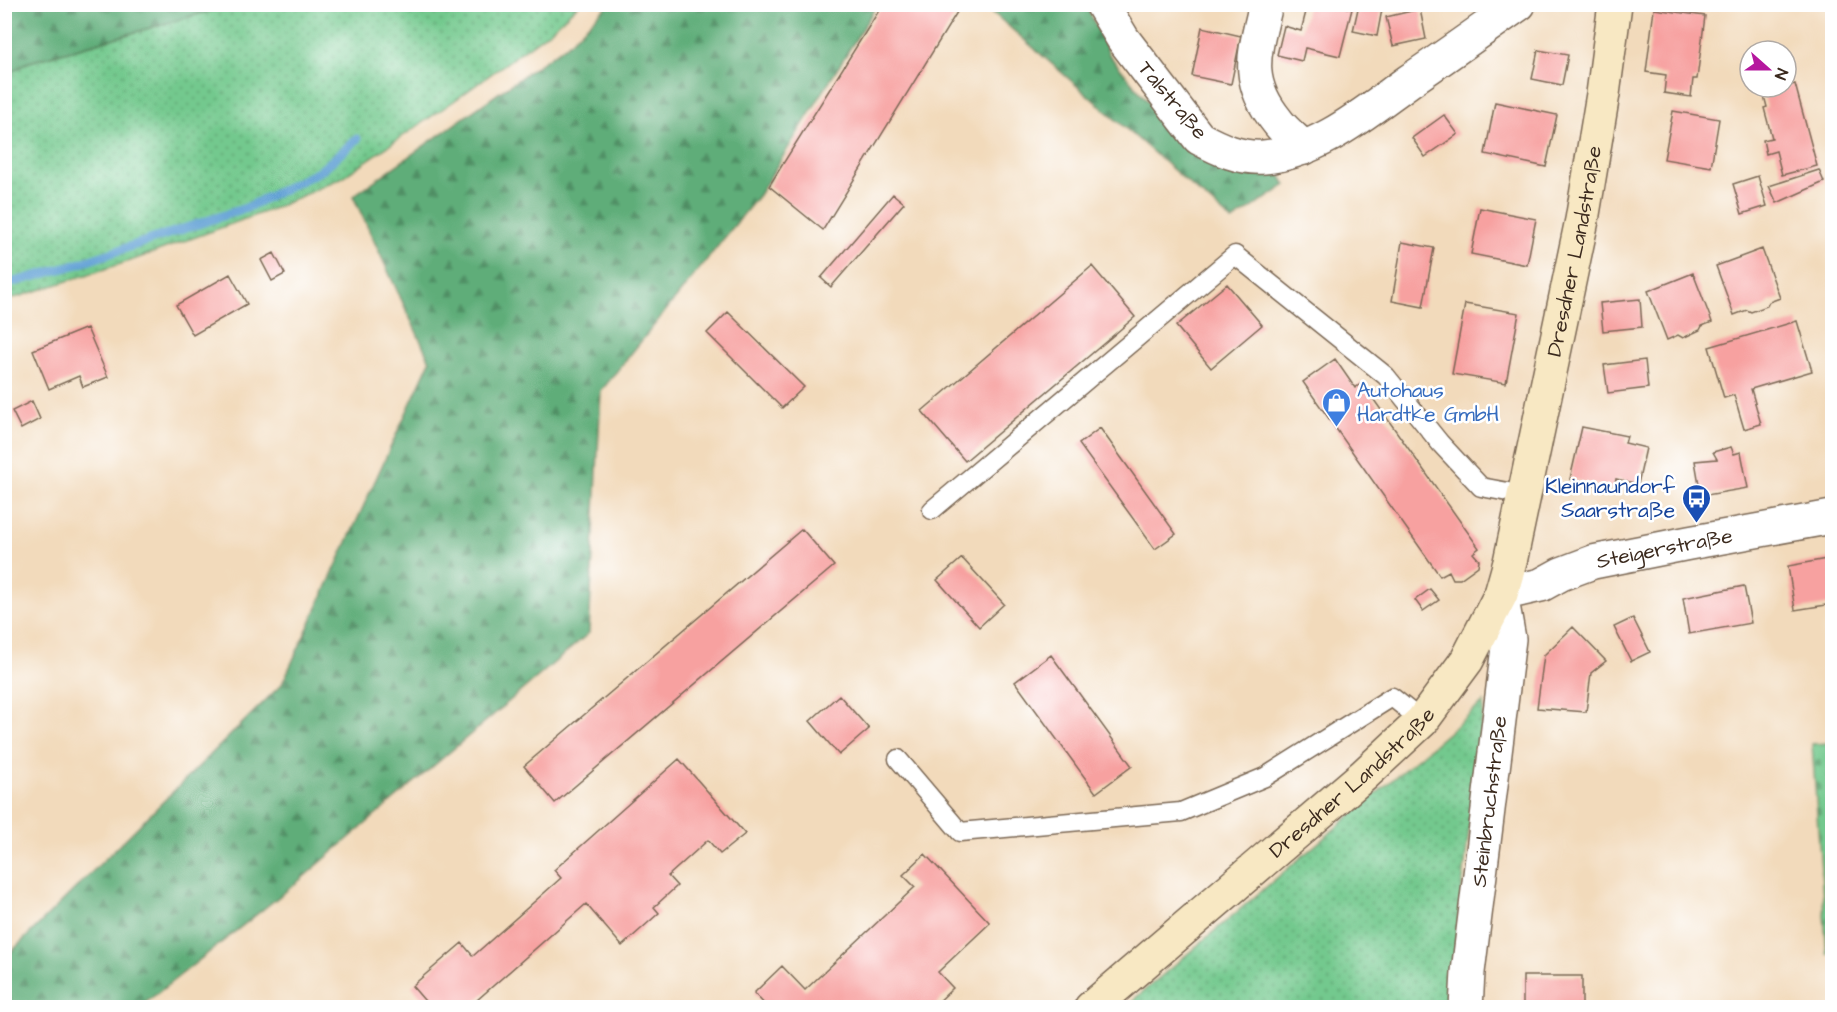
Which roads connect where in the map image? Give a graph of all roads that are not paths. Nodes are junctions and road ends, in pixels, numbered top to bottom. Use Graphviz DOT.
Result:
graph roads {
  1 [pos="1102,4"];
  2 [pos="1266,4"];
  3 [pos="1519,4"];
  4 [pos="1615,4"];
  5 [pos="1304,148"];
  6 [pos="1524,495"];
  7 [pos="932,510"];
  8 [pos="1833,517"];
  9 [pos="1501,594"];
  10 [pos="1422,721"];
  11 [pos="898,759"];
  12 [pos="1091,1008"];
  13 [pos="1466,1008"];
  1 -- 5 [label="street, Talstraße"];
  2 -- 5 [label="street"];
  3 -- 5 [label="street, Talstraße"];
  4 -- 6 [label="street, Dresdner Landstraße"];
  6 -- 7 [label="lane"];
  6 -- 9 [label="street, Dresdner Landstraße"];
  8 -- 9 [label="street, Steigerstraße"];
  9 -- 10 [label="street, Dresdner Landstraße"];
  9 -- 13 [label="street, Steinbruchstraße"];
  10 -- 11 [label="lane"];
  10 -- 12 [label="street, Dresdner Landstraße"];
}
